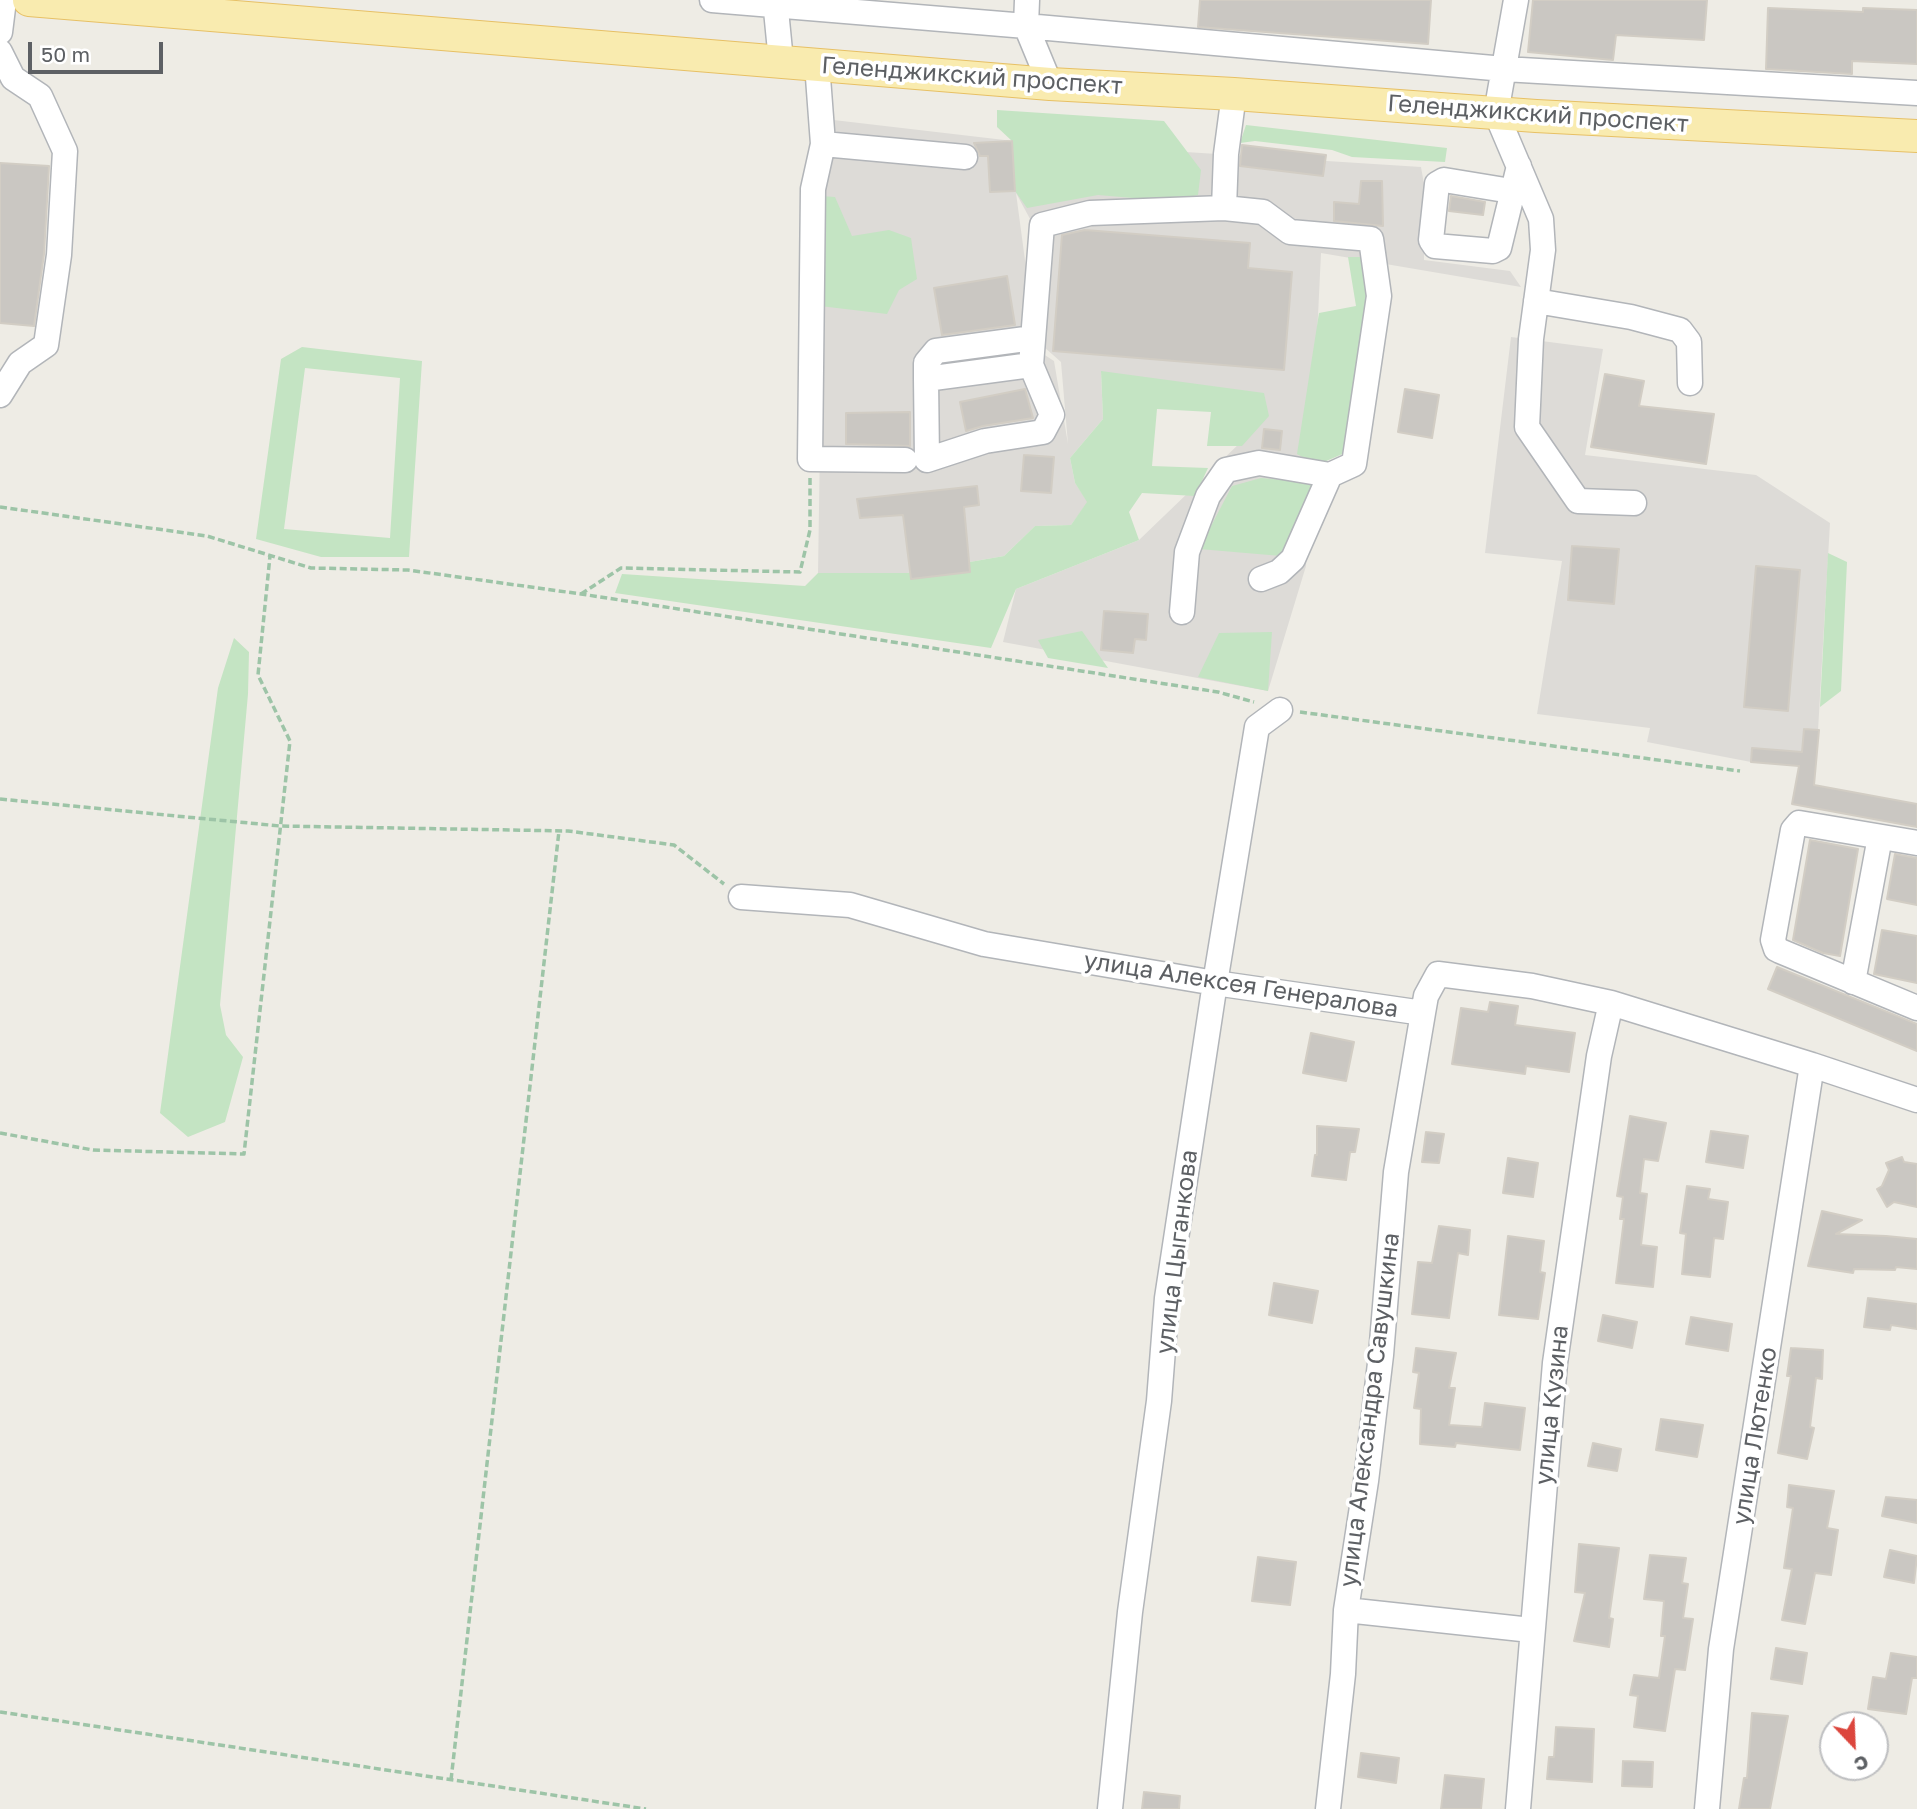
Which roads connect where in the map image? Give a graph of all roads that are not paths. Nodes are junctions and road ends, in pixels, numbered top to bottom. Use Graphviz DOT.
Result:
graph roads {
  1 [pos="4,0"];
  2 [pos="29,0"];
  3 [pos="712,0"];
  4 [pos="1027,0"];
  5 [pos="1516,0"];
  6 [pos="775,2"];
  7 [pos="1026,26"];
  8 [pos="0,32"];
  9 [pos="0,52"];
  10 [pos="781,61"];
  11 [pos="817,64"];
  12 [pos="1504,69"];
  13 [pos="1050,84"];
  14 [pos="1917,93"];
  15 [pos="1234,94"];
  16 [pos="1496,113"];
  17 [pos="1917,136"];
  18 [pos="823,145"];
  19 [pos="965,157"];
  20 [pos="1519,166"];
  21 [pos="1511,191"];
  22 [pos="1224,208"];
  23 [pos="1536,301"];
  24 [pos="1033,338"];
  25 [pos="1031,365"];
  26 [pos="926,379"];
  27 [pos="1690,383"];
  28 [pos="0,395"];
  29 [pos="905,460"];
  30 [pos="1329,475"];
  31 [pos="1634,503"];
  32 [pos="1261,579"];
  33 [pos="1182,612"];
  34 [pos="1280,710"];
  35 [pos="1880,837"];
  36 [pos="1917,843"];
  37 [pos="741,897"];
  38 [pos="1853,982"];
  39 [pos="1215,984"];
  40 [pos="1612,1003"];
  41 [pos="1917,1008"];
  42 [pos="1423,1013"];
  43 [pos="1812,1065"];
  44 [pos="1917,1100"];
  45 [pos="1346,1610"];
  46 [pos="1531,1630"];
  47 [pos="1110,1809"];
  48 [pos="1328,1809"];
  49 [pos="1518,1809"];
  50 [pos="1707,1809"];
  1 -- 8 [label="street"];
  2 -- 10 [label="main road, Геленджикский проспект"];
  3 -- 6 [label="street"];
  4 -- 7 [label="street"];
  5 -- 12 [label="street"];
  6 -- 7 [label="street"];
  6 -- 10 [label="street"];
  7 -- 12 [label="street"];
  7 -- 13 [label="street"];
  9 -- 28 [label="street"];
  10 -- 11 [label="main road, Геленджикский проспект"];
  11 -- 13 [label="main road, Геленджикский проспект"];
  11 -- 18 [label="street"];
  12 -- 14 [label="street"];
  12 -- 16 [label="street"];
  13 -- 15 [label="main road, Геленджикский проспект"];
  15 -- 16 [label="main road, Геленджикский проспект"];
  15 -- 22 [label="street"];
  16 -- 17 [label="main road, Геленджикский проспект"];
  16 -- 20 [label="street"];
  18 -- 19 [label="street"];
  18 -- 29 [label="street"];
  20 -- 21 [label="street"];
  20 -- 23 [label="street"];
  22 -- 24 [label="street"];
  22 -- 30 [label="street"];
  23 -- 27 [label="street"];
  23 -- 31 [label="street"];
  24 -- 25 [label="street"];
  24 -- 26 [label="street"];
  25 -- 26 [label="street"];
  25 -- 26 [label="street"];
  30 -- 32 [label="street"];
  30 -- 33 [label="street"];
  34 -- 39 [label="street, улица Цыганкова"];
  35 -- 36 [label="street"];
  35 -- 38 [label="street"];
  35 -- 38 [label="street"];
  37 -- 39 [label="street, улица Алексея Генералова"];
  38 -- 41 [label="street"];
  39 -- 42 [label="street, улица Алексея Генералова"];
  39 -- 47 [label="street, улица Цыганкова"];
  40 -- 42 [label="street, улица Алексея Генералова"];
  40 -- 43 [label="street, улица Алексея Генералова"];
  40 -- 46 [label="street, улица Кузина"];
  42 -- 45 [label="street, улица Александра Савушкина"];
  43 -- 44 [label="street, улица Алексея Генералова"];
  43 -- 50 [label="street, улица Лютенко"];
  45 -- 46 [label="street"];
  45 -- 48 [label="street, улица Александра Савушкина"];
  46 -- 49 [label="street, улица Кузина"];
}
